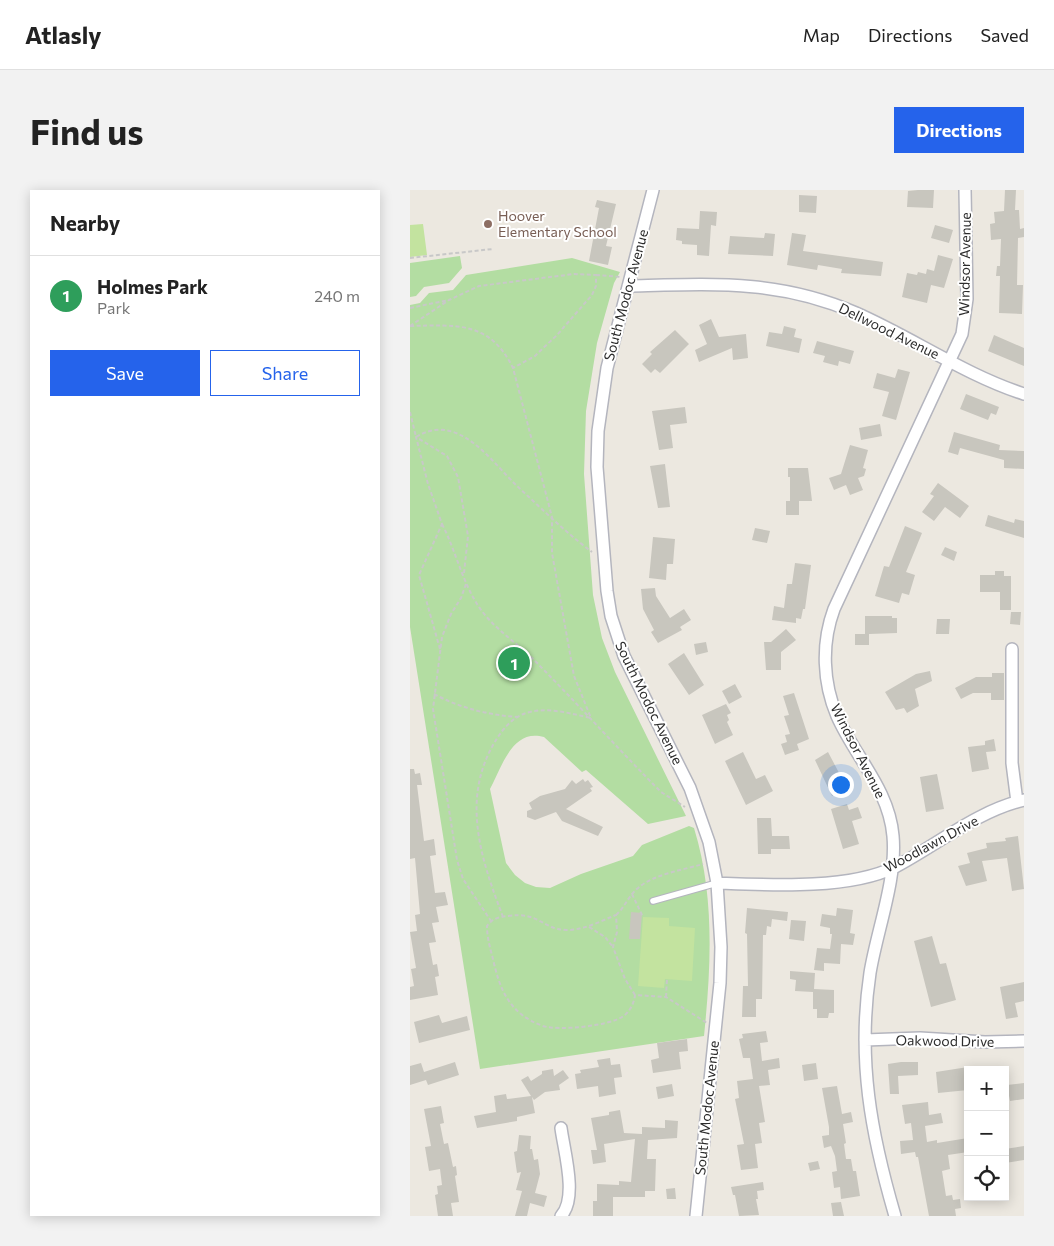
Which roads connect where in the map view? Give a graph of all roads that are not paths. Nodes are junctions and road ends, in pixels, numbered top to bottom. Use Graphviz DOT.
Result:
graph roads {
  1 [pos="653,190"];
  2 [pos="966,190"];
  3 [pos="624,281"];
  4 [pos="950,361"];
  5 [pos="1024,394"];
  6 [pos="1012,649"];
  7 [pos="1020,801"];
  8 [pos="893,868"];
  9 [pos="717,883"];
  10 [pos="653,902"];
  11 [pos="865,1040"];
  12 [pos="1024,1041"];
  13 [pos="561,1128"];
  14 [pos="560,1216"];
  15 [pos="696,1216"];
  16 [pos="895,1216"];
  1 -- 3 [label="street, South Modoc Avenue"];
  2 -- 4 [label="street, Windsor Avenue"];
  3 -- 4 [label="street, Dellwood Avenue"];
  3 -- 9 [label="street, South Modoc Avenue"];
  4 -- 5 [label="street, Dellwood Avenue"];
  4 -- 8 [label="street, Windsor Avenue"];
  6 -- 7 [label="street"];
  7 -- 8 [label="street, Woodlawn Drive"];
  8 -- 9 [label="street, Woodlawn Drive"];
  8 -- 11 [label="street, Windsor Avenue"];
  9 -- 10 [label="lane"];
  9 -- 15 [label="street, South Modoc Avenue"];
  11 -- 12 [label="street, Oakwood Drive"];
  11 -- 16 [label="street, Windsor Avenue"];
  13 -- 14 [label="street"];
}
